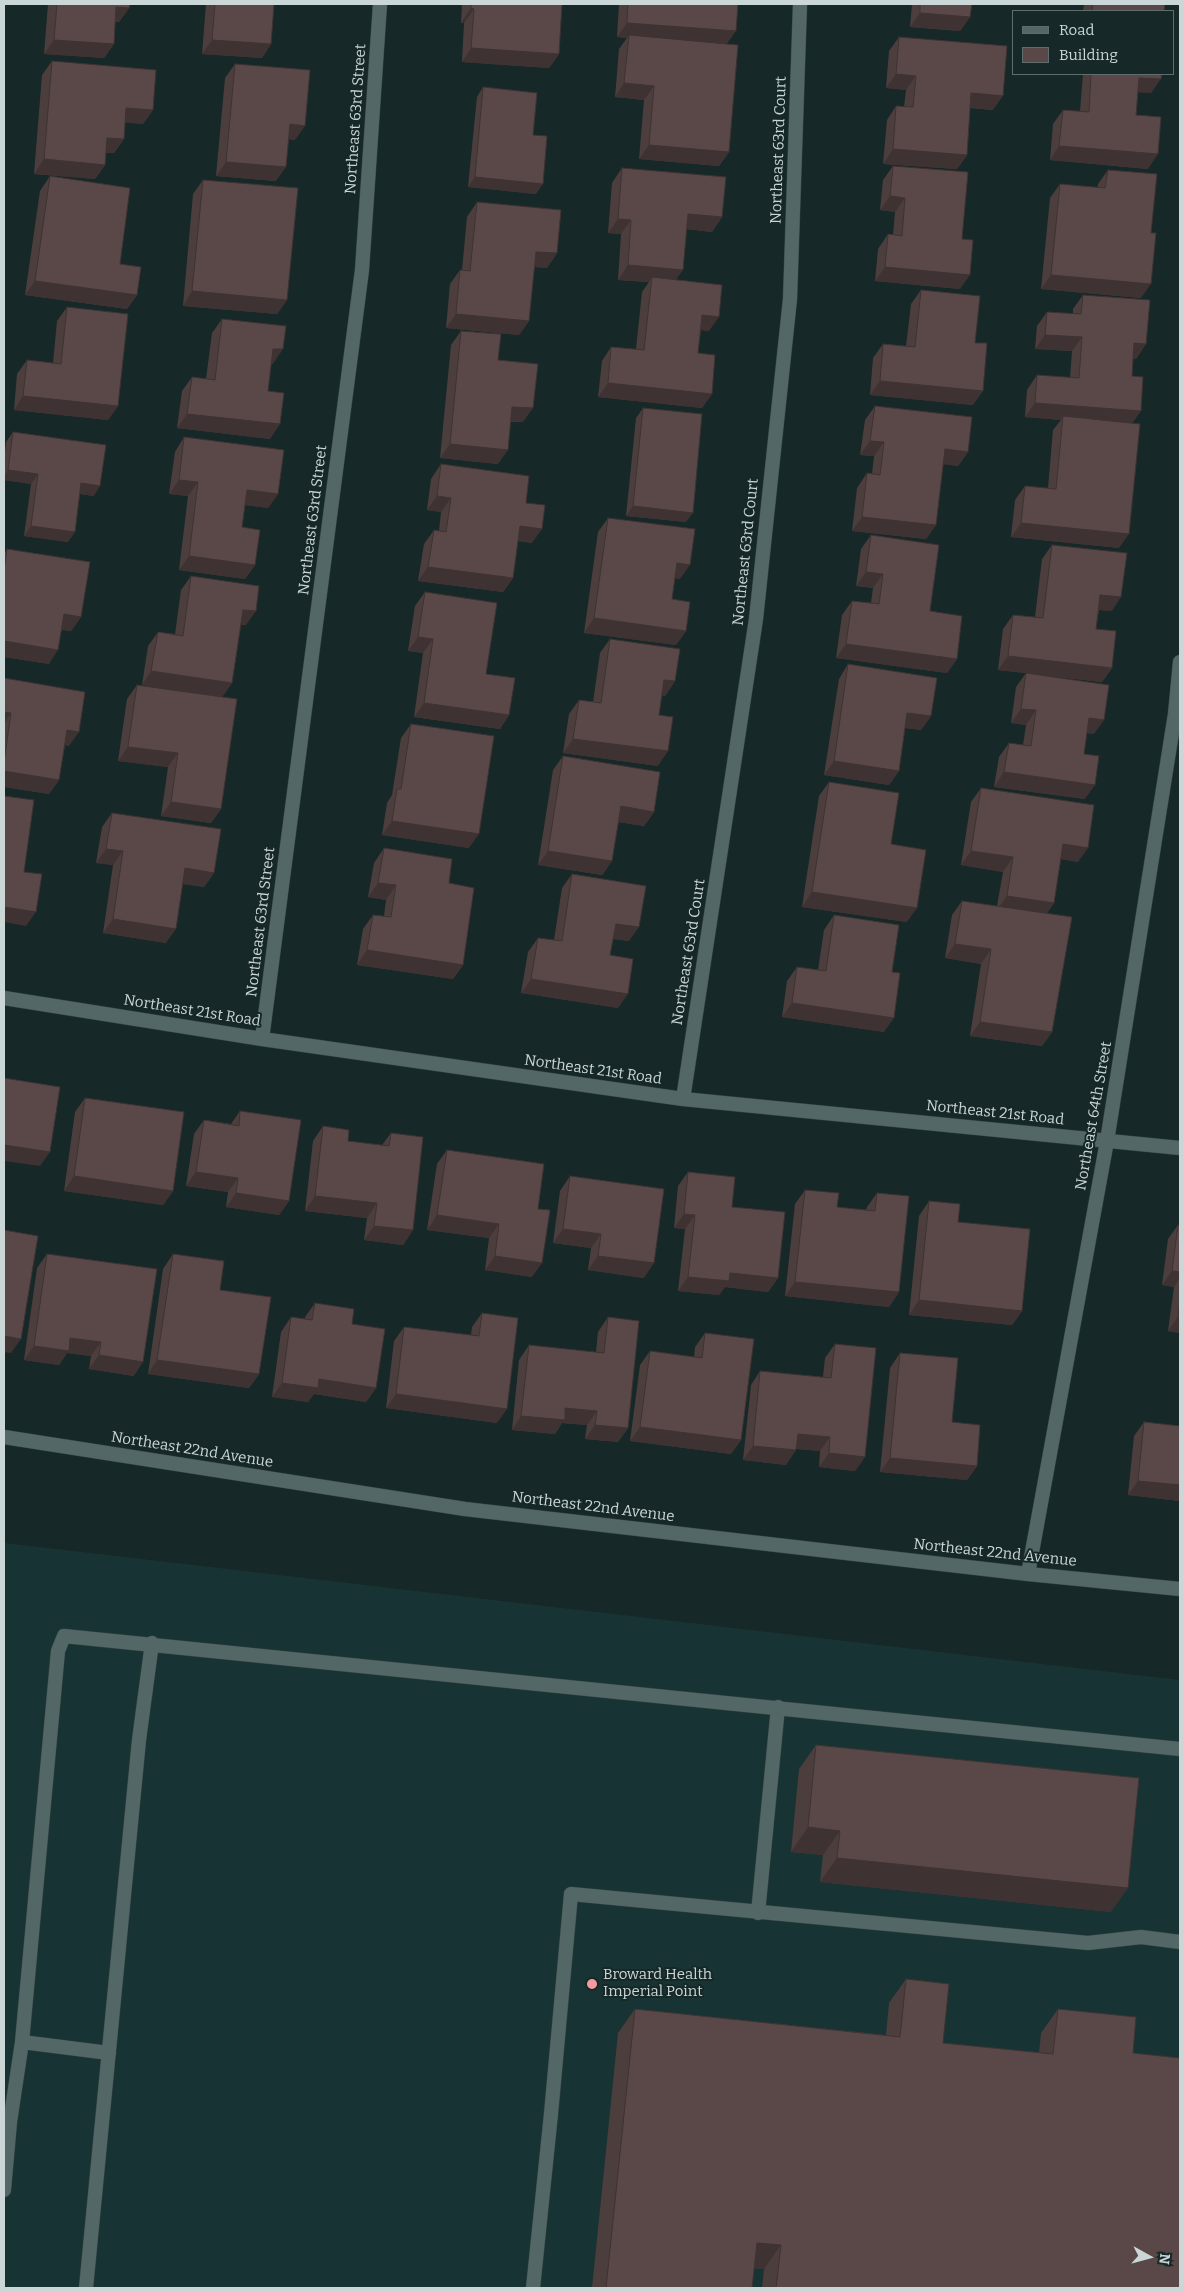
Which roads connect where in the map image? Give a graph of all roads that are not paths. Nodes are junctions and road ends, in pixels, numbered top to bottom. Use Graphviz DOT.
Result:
graph roads {
  1 [pos="380,4"];
  2 [pos="800,4"];
  3 [pos="1180,662"];
  4 [pos="1178,714"];
  5 [pos="4,998"];
  6 [pos="262,1039"];
  7 [pos="683,1099"];
  8 [pos="1107,1141"];
  9 [pos="1180,1148"];
  10 [pos="4,1437"];
  11 [pos="1028,1574"];
  12 [pos="1180,1589"];
  13 [pos="152,1643"];
  14 [pos="778,1707"];
  15 [pos="1180,1749"];
  16 [pos="758,1913"];
  17 [pos="1180,1942"];
  18 [pos="22,2042"];
  19 [pos="109,2053"];
  20 [pos="4,2190"];
  21 [pos="86,2288"];
  22 [pos="533,2288"];
  1 -- 6 [label="street, Northeast 63rd Street"];
  2 -- 7 [label="street, Northeast 63rd Court"];
  3 -- 4 [label="street, Northeast 64th Street"];
  4 -- 8 [label="street, Northeast 64th Street"];
  5 -- 6 [label="street, Northeast 21st Road"];
  6 -- 7 [label="street, Northeast 21st Road"];
  7 -- 8 [label="street, Northeast 21st Road"];
  8 -- 9 [label="street, Northeast 21st Road"];
  8 -- 11 [label="street, Northeast 64th Street"];
  10 -- 11 [label="street, Northeast 22nd Avenue"];
  11 -- 12 [label="street, Northeast 22nd Avenue"];
  13 -- 14 [label="street"];
  13 -- 18 [label="street"];
  13 -- 19 [label="street"];
  14 -- 15 [label="street"];
  14 -- 16 [label="street"];
  16 -- 17 [label="street"];
  16 -- 22 [label="street"];
  18 -- 19 [label="street"];
  18 -- 20 [label="street"];
  19 -- 21 [label="street"];
}
